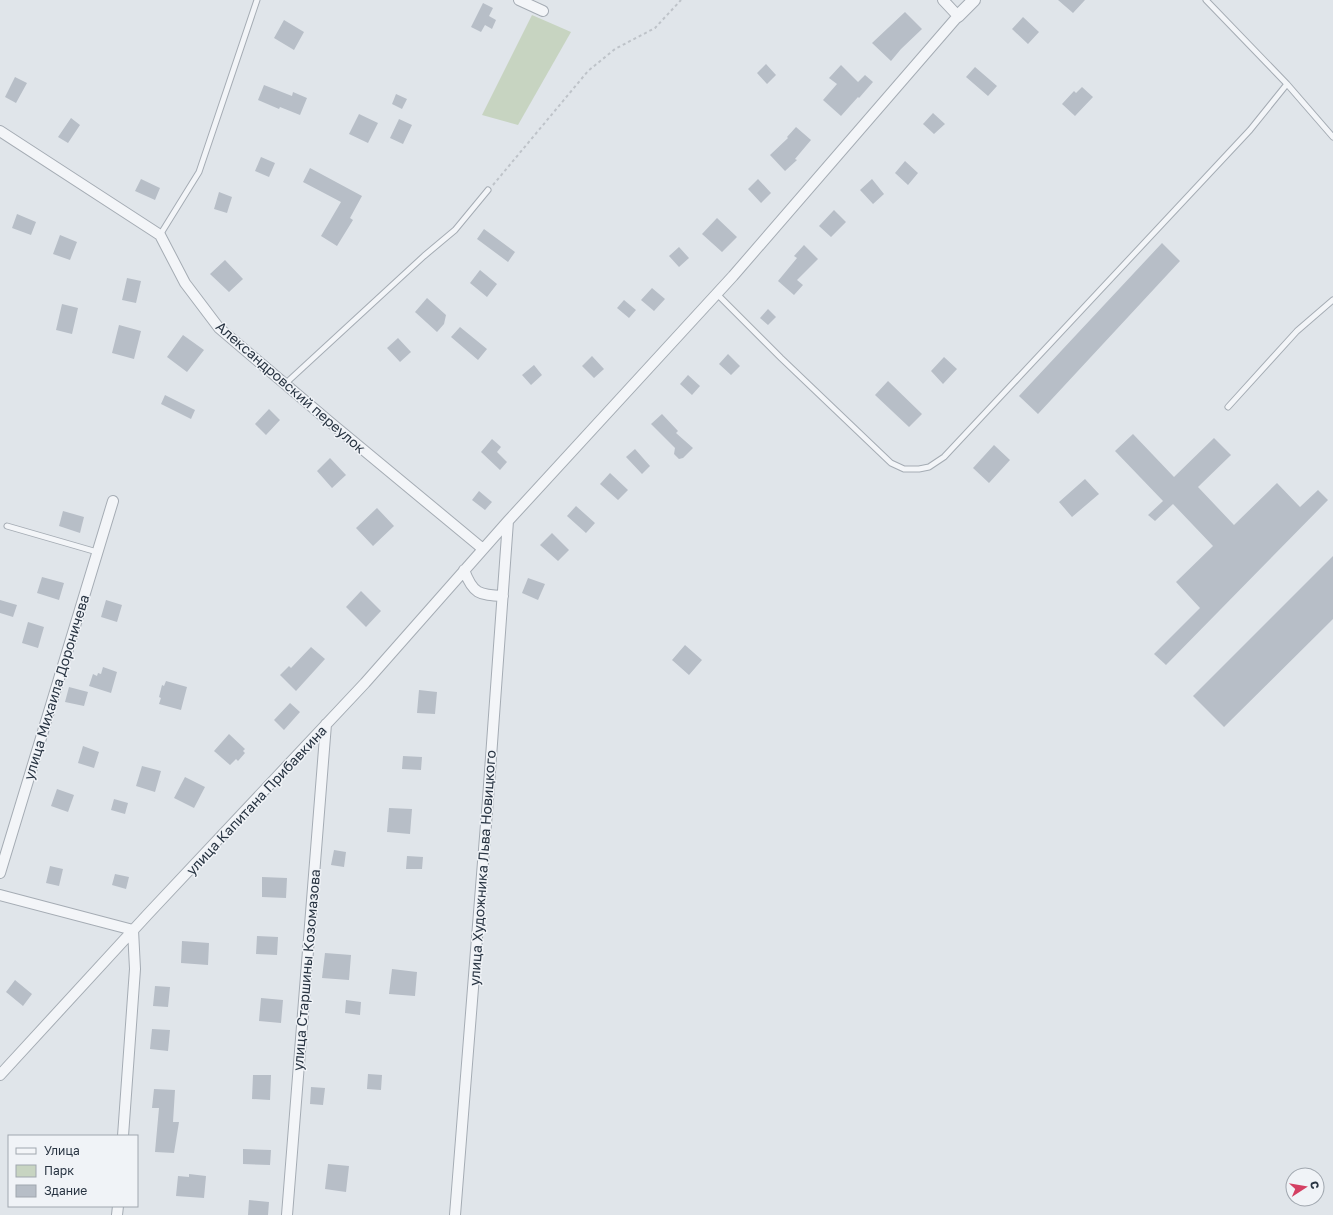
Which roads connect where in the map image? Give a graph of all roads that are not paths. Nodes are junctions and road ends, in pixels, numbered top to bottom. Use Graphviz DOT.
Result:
graph roads {
  1 [pos="257,0"];
  2 [pos="519,0"];
  3 [pos="943,0"];
  4 [pos="974,0"];
  5 [pos="1206,0"];
  6 [pos="543,11"];
  7 [pos="958,16"];
  8 [pos="1287,84"];
  9 [pos="0,131"];
  10 [pos="1333,137"];
  11 [pos="488,190"];
  12 [pos="160,235"];
  13 [pos="717,294"];
  14 [pos="1333,300"];
  15 [pos="285,384"];
  16 [pos="1228,407"];
  17 [pos="113,501"];
  18 [pos="508,521"];
  19 [pos="7,526"];
  20 [pos="483,549"];
  21 [pos="98,552"];
  22 [pos="464,570"];
  23 [pos="503,596"];
  24 [pos="326,724"];
  25 [pos="0,873"];
  26 [pos="0,894"];
  27 [pos="133,930"];
  28 [pos="0,1075"];
  29 [pos="123,1135"];
  30 [pos="287,1215"];
  31 [pos="455,1215"];
  1 -- 12 [label="lane"];
  2 -- 6 [label="street"];
  3 -- 7 [label="street"];
  4 -- 7 [label="street"];
  5 -- 8 [label="lane"];
  7 -- 13 [label="street, улица Капитана Прибавкина"];
  8 -- 10 [label="lane"];
  8 -- 13 [label="lane"];
  9 -- 12 [label="street, Александровский переулок"];
  11 -- 15 [label="lane"];
  12 -- 15 [label="street, Александровский переулок"];
  13 -- 18 [label="street, улица Капитана Прибавкина"];
  14 -- 16 [label="lane"];
  15 -- 20 [label="street, Александровский переулок"];
  17 -- 21 [label="street, улица Михаила Дороничева"];
  18 -- 20 [label="street, улица Капитана Прибавкина"];
  18 -- 23 [label="street, улица Художника Льва Новицкого"];
  19 -- 21 [label="lane"];
  20 -- 22 [label="street, улица Капитана Прибавкина"];
  21 -- 25 [label="street, улица Михаила Дороничева"];
  22 -- 23 [label="street"];
  22 -- 24 [label="street, улица Капитана Прибавкина"];
  23 -- 31 [label="street, улица Художника Льва Новицкого"];
  24 -- 27 [label="street, улица Капитана Прибавкина"];
  24 -- 30 [label="street, улица Старшины Козомазова"];
  26 -- 27 [label="street"];
  27 -- 28 [label="street, улица Капитана Прибавкина"];
  27 -- 29 [label="street"];
}
